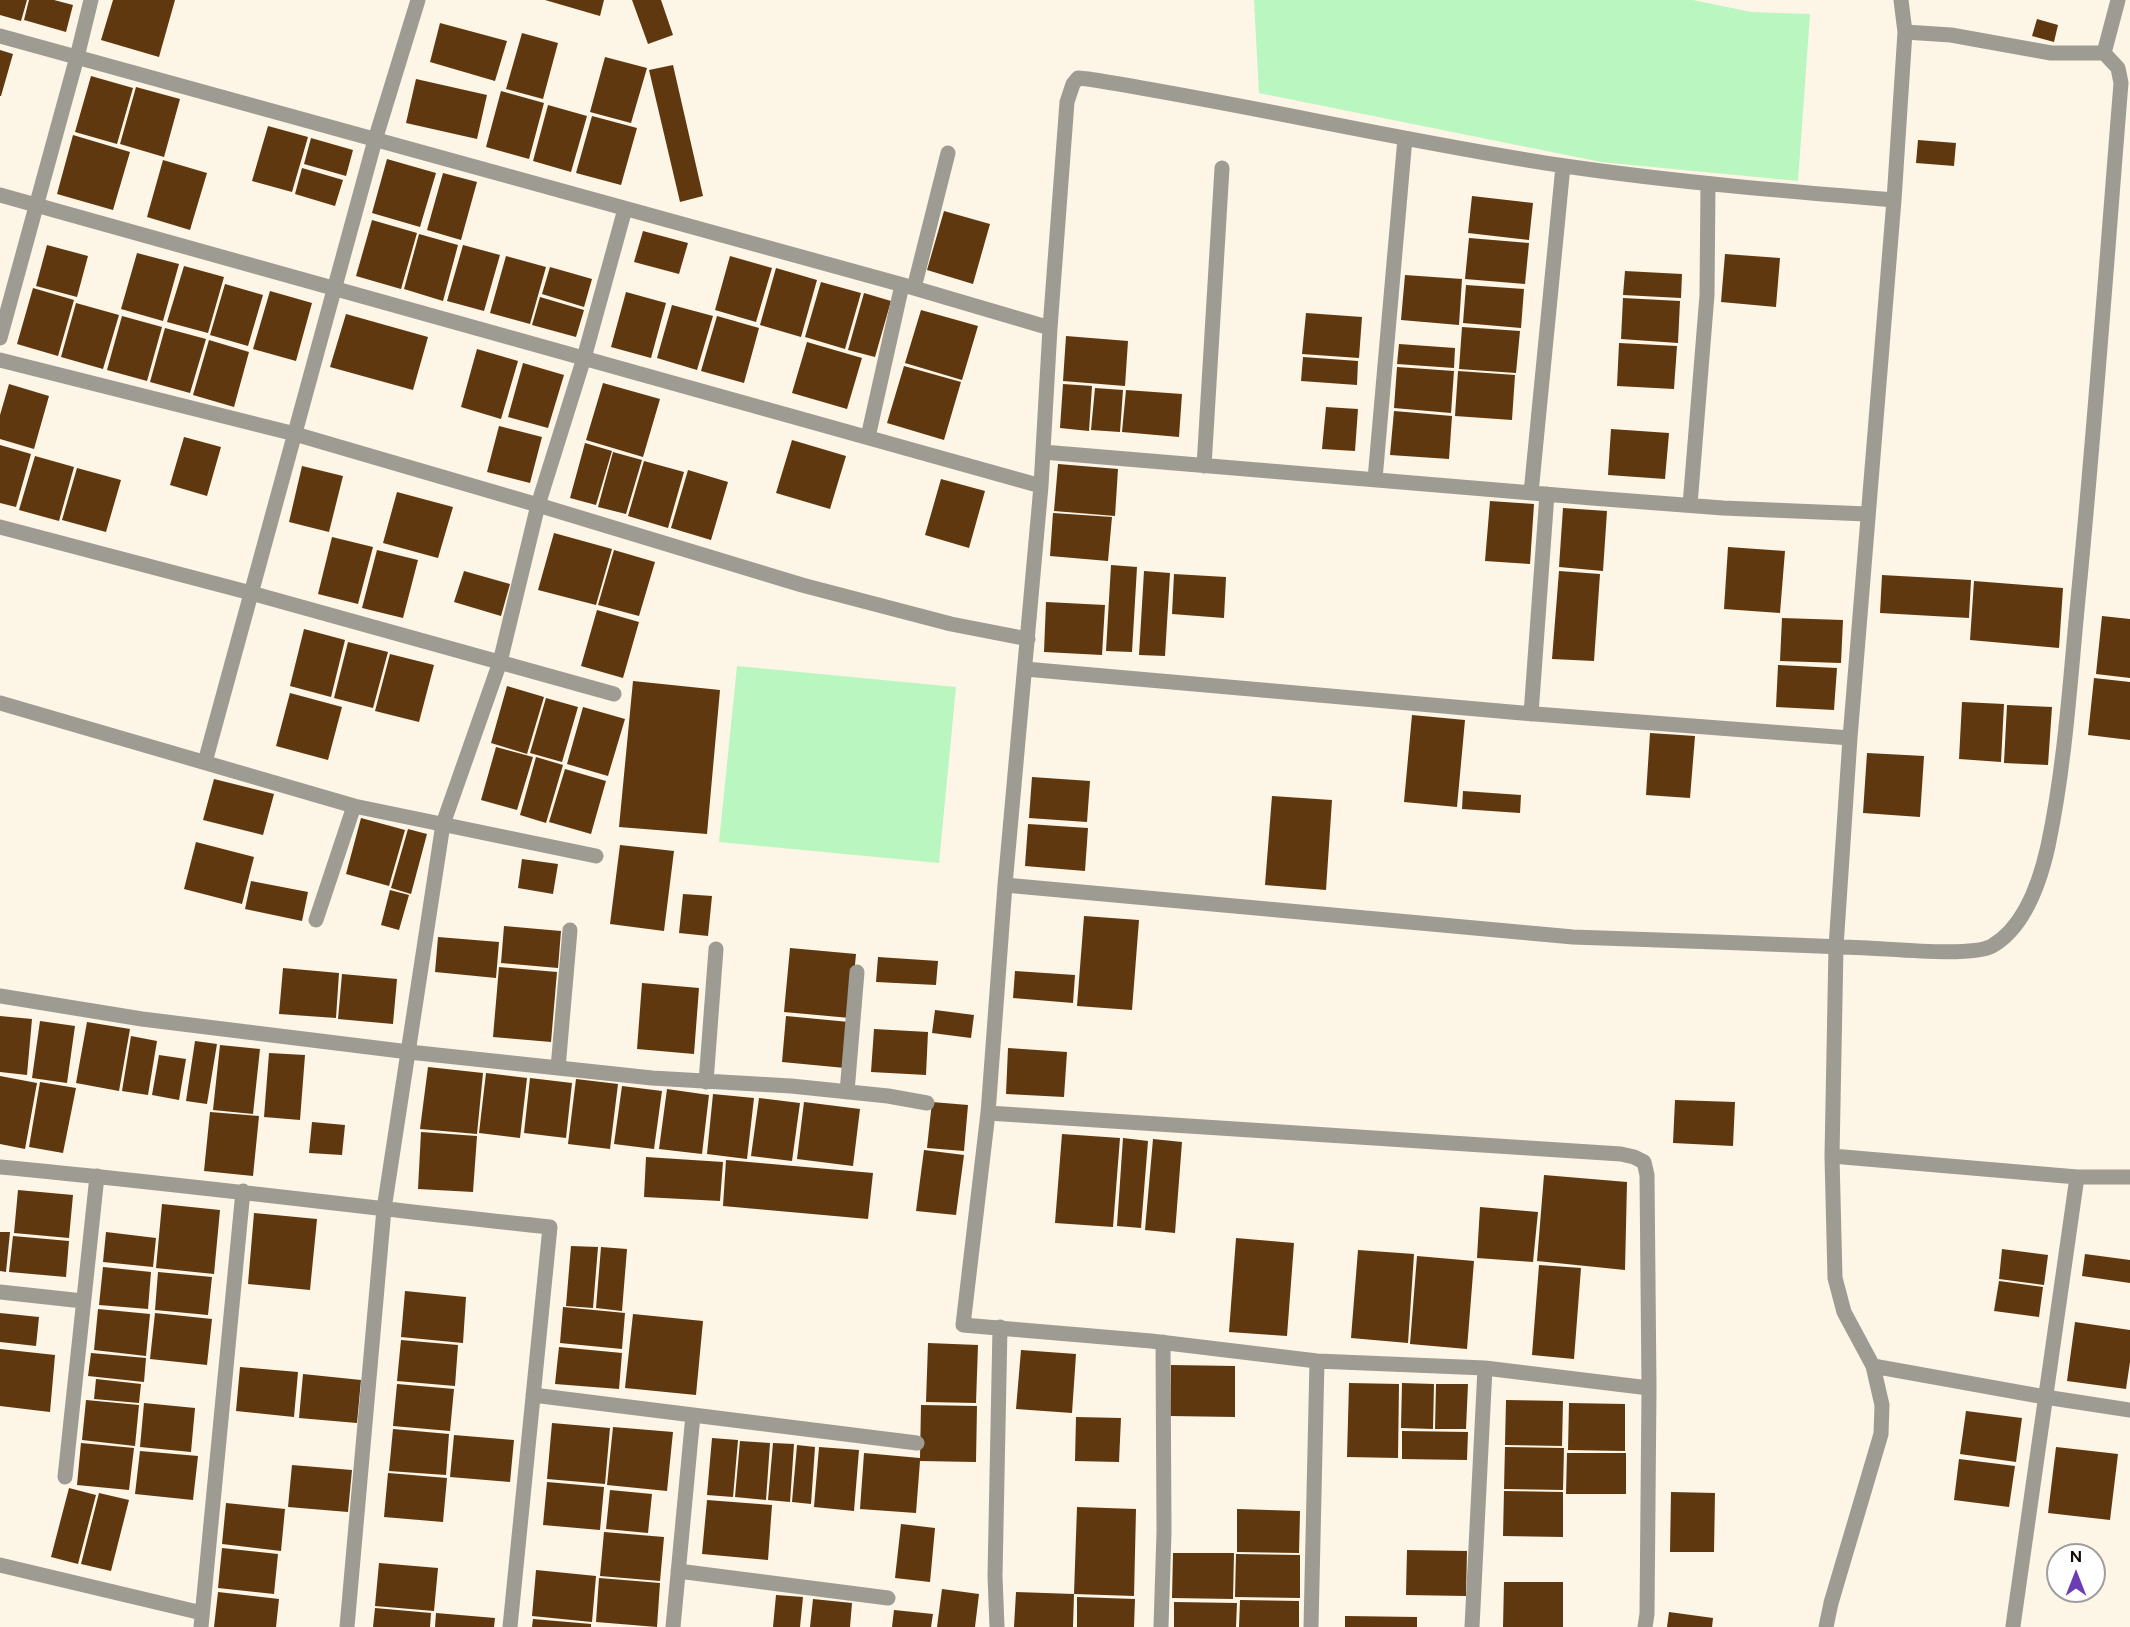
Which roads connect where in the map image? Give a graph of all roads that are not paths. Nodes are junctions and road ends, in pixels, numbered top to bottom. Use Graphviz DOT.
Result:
graph roads {
  1 [pos="90,0"];
  2 [pos="418,0"];
  3 [pos="1901,0"];
  4 [pos="2118,0"];
  5 [pos="1905,32"];
  6 [pos="0,36"];
  7 [pos="2104,53"];
  8 [pos="77,57"];
  9 [pos="1405,138"];
  10 [pos="375,140"];
  11 [pos="948,153"];
  12 [pos="1563,165"];
  13 [pos="1222,168"];
  14 [pos="1708,184"];
  15 [pos="0,195"];
  16 [pos="1894,201"];
  17 [pos="36,205"];
  18 [pos="625,209"];
  19 [pos="908,287"];
  20 [pos="335,288"];
  21 [pos="1050,328"];
  22 [pos="0,338"];
  23 [pos="584,358"];
  24 [pos="0,360"];
  25 [pos="295,434"];
  26 [pos="868,437"];
  27 [pos="1043,452"];
  28 [pos="1204,466"];
  29 [pos="1375,479"];
  30 [pos="1041,486"];
  31 [pos="1531,493"];
  32 [pos="1547,494"];
  33 [pos="538,505"];
  34 [pos="1690,505"];
  35 [pos="1867,514"];
  36 [pos="0,527"];
  37 [pos="251,593"];
  38 [pos="1028,639"];
  39 [pos="500,662"];
  40 [pos="1025,669"];
  41 [pos="614,694"];
  42 [pos="0,703"];
  43 [pos="1531,714"];
  44 [pos="1850,738"];
  45 [pos="205,762"];
  46 [pos="354,806"];
  47 [pos="443,824"];
  48 [pos="596,856"];
  49 [pos="1005,885"];
  50 [pos="316,920"];
  51 [pos="570,930"];
  52 [pos="1836,946"];
  53 [pos="716,949"];
  54 [pos="857,972"];
  55 [pos="0,996"];
  56 [pos="409,1052"];
  57 [pos="558,1068"];
  58 [pos="706,1082"];
  59 [pos="847,1092"];
  60 [pos="927,1103"];
  61 [pos="988,1113"];
  62 [pos="1832,1156"];
  63 [pos="0,1167"];
  64 [pos="97,1176"];
  65 [pos="2077,1177"];
  66 [pos="2130,1177"];
  67 [pos="243,1191"];
  68 [pos="384,1209"];
  69 [pos="0,1292"];
  70 [pos="83,1301"];
  71 [pos="1000,1328"];
  72 [pos="1163,1342"];
  73 [pos="1317,1361"];
  74 [pos="1873,1366"];
  75 [pos="1485,1368"];
  76 [pos="1649,1388"];
  77 [pos="533,1395"];
  78 [pos="2045,1397"];
  79 [pos="2130,1410"];
  80 [pos="693,1416"];
  81 [pos="917,1443"];
  82 [pos="64,1477"];
  83 [pos="0,1565"];
  84 [pos="678,1571"];
  85 [pos="888,1598"];
  86 [pos="202,1620"];
  87 [pos="2013,1626"];
  88 [pos="347,1627"];
  89 [pos="510,1627"];
  90 [pos="673,1627"];
  91 [pos="996,1627"];
  92 [pos="1161,1627"];
  93 [pos="1311,1627"];
  94 [pos="1472,1627"];
  95 [pos="1645,1627"];
  96 [pos="1827,1627"];
  1 -- 8 [label="street"];
  2 -- 10 [label="street"];
  3 -- 5 [label="street"];
  4 -- 7 [label="street"];
  5 -- 7 [label="street"];
  5 -- 16 [label="street"];
  6 -- 8 [label="street"];
  7 -- 52 [label="street"];
  8 -- 10 [label="street"];
  8 -- 17 [label="street"];
  9 -- 12 [label="street"];
  9 -- 21 [label="street"];
  9 -- 29 [label="street"];
  10 -- 18 [label="street"];
  10 -- 20 [label="street"];
  11 -- 19 [label="street"];
  12 -- 14 [label="street"];
  12 -- 31 [label="street"];
  13 -- 28 [label="street"];
  14 -- 16 [label="street"];
  14 -- 34 [label="street"];
  15 -- 17 [label="street"];
  16 -- 35 [label="street"];
  17 -- 20 [label="street"];
  17 -- 22 [label="street"];
  18 -- 19 [label="street"];
  18 -- 23 [label="street"];
  19 -- 21 [label="street"];
  19 -- 26 [label="street"];
  20 -- 23 [label="street"];
  20 -- 25 [label="street"];
  21 -- 27 [label="street"];
  23 -- 26 [label="street"];
  23 -- 33 [label="street"];
  24 -- 25 [label="street"];
  25 -- 33 [label="street"];
  25 -- 37 [label="street"];
  26 -- 30 [label="street"];
  27 -- 28 [label="street"];
  27 -- 30 [label="street"];
  28 -- 29 [label="street"];
  29 -- 31 [label="street"];
  30 -- 38 [label="street"];
  31 -- 32 [label="street"];
  32 -- 34 [label="street"];
  32 -- 43 [label="street"];
  33 -- 38 [label="street"];
  33 -- 39 [label="street"];
  34 -- 35 [label="street"];
  35 -- 44 [label="street"];
  36 -- 37 [label="street"];
  37 -- 39 [label="street"];
  37 -- 45 [label="street"];
  38 -- 40 [label="street"];
  39 -- 41 [label="street"];
  39 -- 47 [label="street"];
  40 -- 43 [label="street"];
  40 -- 49 [label="street"];
  42 -- 45 [label="street"];
  43 -- 44 [label="street"];
  44 -- 52 [label="street"];
  45 -- 46 [label="street"];
  46 -- 47 [label="street"];
  46 -- 50 [label="street"];
  47 -- 48 [label="street"];
  47 -- 56 [label="street"];
  49 -- 52 [label="street"];
  49 -- 61 [label="street"];
  51 -- 57 [label="street"];
  52 -- 62 [label="street"];
  53 -- 58 [label="street"];
  54 -- 59 [label="street"];
  55 -- 56 [label="street"];
  56 -- 57 [label="street"];
  56 -- 68 [label="street"];
  57 -- 58 [label="street"];
  58 -- 59 [label="street"];
  59 -- 60 [label="street"];
  61 -- 71 [label="street"];
  61 -- 76 [label="street"];
  62 -- 65 [label="street"];
  62 -- 74 [label="street"];
  63 -- 64 [label="street"];
  64 -- 67 [label="street"];
  64 -- 70 [label="street"];
  65 -- 66 [label="street"];
  65 -- 78 [label="street"];
  67 -- 68 [label="street"];
  67 -- 86 [label="street"];
  68 -- 77 [label="street"];
  68 -- 88 [label="street"];
  69 -- 70 [label="street"];
  70 -- 82 [label="street"];
  71 -- 72 [label="street"];
  71 -- 91 [label="street"];
  72 -- 73 [label="street"];
  72 -- 92 [label="street"];
  73 -- 75 [label="street"];
  73 -- 93 [label="street"];
  74 -- 78 [label="street"];
  74 -- 96 [label="street"];
  75 -- 76 [label="street"];
  75 -- 94 [label="street"];
  76 -- 95 [label="street"];
  77 -- 80 [label="street"];
  77 -- 89 [label="street"];
  78 -- 79 [label="street"];
  78 -- 87 [label="street"];
  80 -- 81 [label="street"];
  80 -- 84 [label="street"];
  83 -- 86 [label="street"];
  84 -- 85 [label="street"];
  84 -- 90 [label="street"];
}
